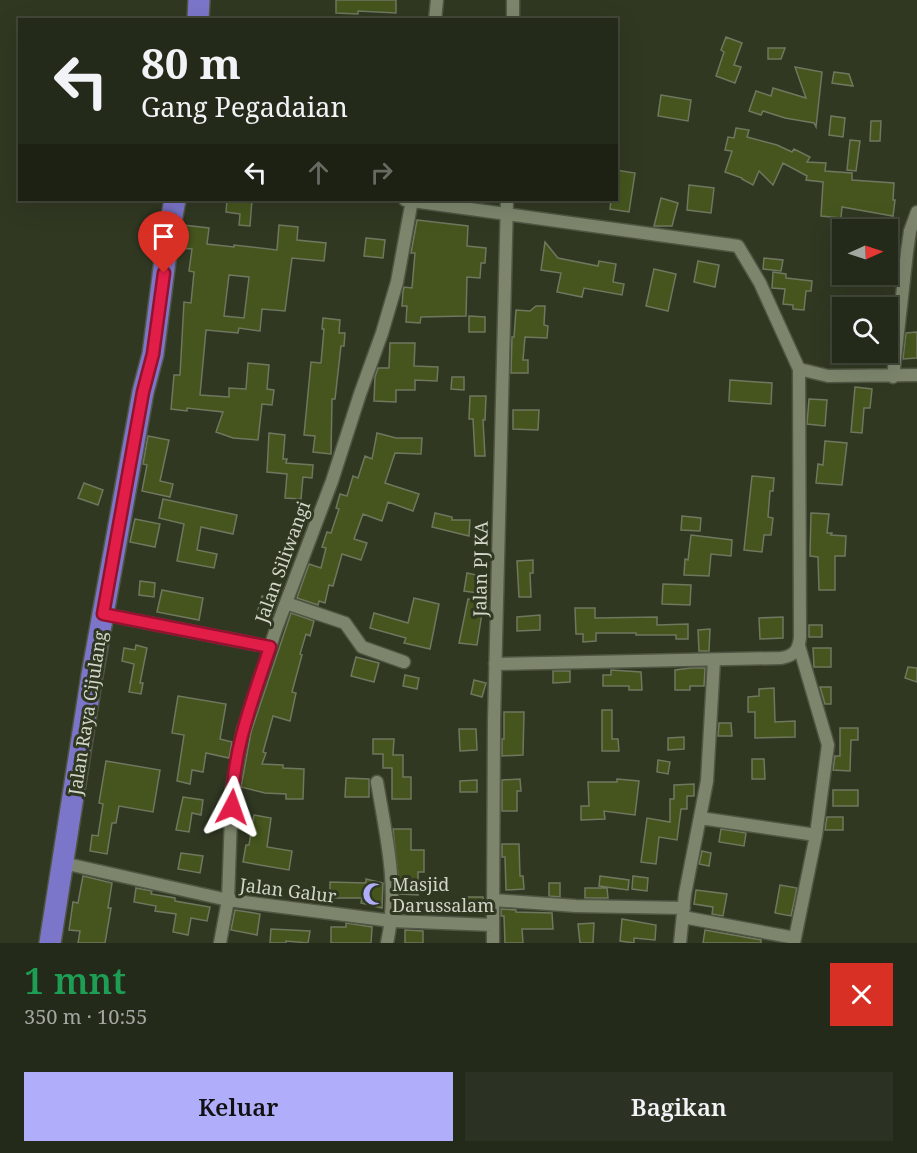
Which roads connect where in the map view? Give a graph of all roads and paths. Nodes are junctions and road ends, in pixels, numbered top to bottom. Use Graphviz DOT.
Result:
graph roads {
  1 [pos="200,0"];
  2 [pos="437,0"];
  3 [pos="513,0"];
  4 [pos="198,18"];
  5 [pos="435,18"];
  6 [pos="513,18"];
  7 [pos="175,201"];
  8 [pos="410,201"];
  9 [pos="417,201"];
  10 [pos="507,201"];
  11 [pos="917,212"];
  12 [pos="507,214"];
  13 [pos="800,369"];
  14 [pos="917,375"];
  15 [pos="893,376"];
  16 [pos="286,603"];
  17 [pos="103,614"];
  18 [pos="799,646"];
  19 [pos="270,647"];
  20 [pos="714,660"];
  21 [pos="404,662"];
  22 [pos="495,664"];
  23 [pos="378,782"];
  24 [pos="700,818"];
  25 [pos="816,835"];
  26 [pos="63,863"];
  27 [pos="228,900"];
  28 [pos="493,900"];
  29 [pos="683,912"];
  30 [pos="392,921"];
  31 [pos="493,925"];
  32 [pos="795,940"];
  33 [pos="50,943"];
  34 [pos="220,943"];
  35 [pos="387,943"];
  36 [pos="493,943"];
  37 [pos="680,943"];
  1 -- 4 [label="highway"];
  2 -- 5 [label="street"];
  3 -- 6 [label="street"];
  7 -- 17 [label="highway, Jalan Raya Cijulang"];
  8 -- 16 [label="street, Jalan Siliwangi"];
  9 -- 12 [label="street"];
  10 -- 12 [label="street, Jalan PJ KA"];
  11 -- 15 [label="street"];
  12 -- 13 [label="street"];
  12 -- 22 [label="street, Jalan PJ KA"];
  13 -- 15 [label="street"];
  13 -- 18 [label="street"];
  14 -- 15 [label="street"];
  16 -- 19 [label="street, Jalan Siliwangi"];
  16 -- 21 [label="street"];
  17 -- 19 [label="street"];
  17 -- 26 [label="highway, Jalan Raya Cijulang"];
  18 -- 20 [label="street"];
  18 -- 25 [label="street"];
  19 -- 27 [label="street, Jalan Siliwangi"];
  20 -- 22 [label="street"];
  20 -- 24 [label="street"];
  22 -- 28 [label="street, Jalan PJ KA"];
  23 -- 30 [label="street"];
  24 -- 25 [label="street"];
  24 -- 29 [label="street"];
  25 -- 32 [label="street"];
  26 -- 27 [label="street, Jalan Galur"];
  26 -- 33 [label="highway, Jalan Raya Cijulang"];
  27 -- 30 [label="street, Jalan Galur"];
  27 -- 34 [label="street, Jalan Siliwangi"];
  28 -- 29 [label="street"];
  28 -- 31 [label="street, Jalan PJ KA"];
  29 -- 32 [label="street"];
  29 -- 37 [label="street"];
  30 -- 31 [label="street, Jalan Galur"];
  30 -- 35 [label="street"];
  31 -- 36 [label="street"];
}
